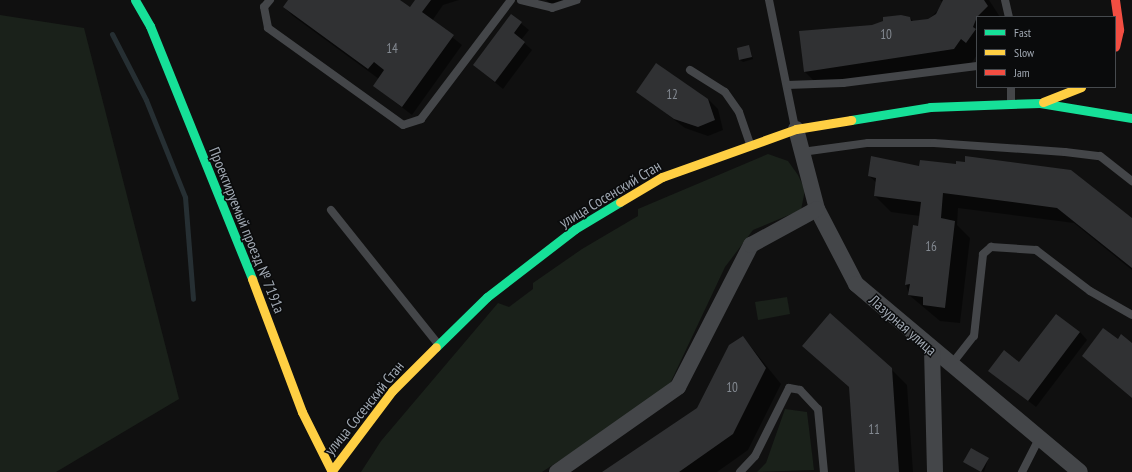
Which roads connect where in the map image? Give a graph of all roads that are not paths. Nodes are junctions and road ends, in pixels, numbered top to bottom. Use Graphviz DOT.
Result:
graph roads {
  1 [pos="135,0"];
  2 [pos="270,0"];
  3 [pos="511,0"];
  4 [pos="521,0"];
  5 [pos="577,0"];
  6 [pos="769,0"];
  7 [pos="1004,0"];
  8 [pos="1115,0"];
  9 [pos="1009,16"];
  10 [pos="1116,43"];
  11 [pos="976,66"];
  12 [pos="690,70"];
  13 [pos="788,85"];
  14 [pos="1011,88"];
  15 [pos="1079,88"];
  16 [pos="1011,103"];
  17 [pos="1040,103"];
  18 [pos="1132,118"];
  19 [pos="796,129"];
  20 [pos="750,144"];
  21 [pos="802,152"];
  22 [pos="1132,181"];
  23 [pos="817,209"];
  24 [pos="331,210"];
  25 [pos="1132,315"];
  26 [pos="437,343"];
  27 [pos="932,349"];
  28 [pos="951,365"];
  29 [pos="1039,439"];
  30 [pos="332,472"];
  31 [pos="557,472"];
  32 [pos="740,472"];
  33 [pos="824,472"];
  34 [pos="935,472"];
  35 [pos="1022,472"];
  36 [pos="1080,472"];
  1 -- 30 [label="street, Проектируемый проезд № 7191а"];
  2 -- 3 [label="lane"];
  4 -- 5 [label="lane"];
  6 -- 13 [label="lane"];
  7 -- 9 [label="lane"];
  8 -- 10 [label="street"];
  11 -- 13 [label="lane"];
  12 -- 20 [label="lane"];
  13 -- 19 [label="lane"];
  14 -- 16 [label="lane"];
  15 -- 17 [label="street"];
  16 -- 17 [label="street, улица Сосенский Стан"];
  16 -- 19 [label="street, улица Сосенский Стан"];
  17 -- 18 [label="street"];
  19 -- 20 [label="street, улица Сосенский Стан"];
  19 -- 21 [label="street, Лазурная улица"];
  20 -- 26 [label="street, улица Сосенский Стан"];
  21 -- 22 [label="lane"];
  21 -- 23 [label="street, Лазурная улица"];
  23 -- 27 [label="street, Лазурная улица"];
  23 -- 31 [label="street"];
  24 -- 26 [label="lane"];
  25 -- 28 [label="lane"];
  26 -- 30 [label="street, улица Сосенский Стан"];
  27 -- 28 [label="street, Лазурная улица"];
  27 -- 34 [label="street"];
  28 -- 29 [label="street, Лазурная улица"];
  29 -- 35 [label="lane"];
  29 -- 36 [label="street, Лазурная улица"];
  32 -- 33 [label="lane"];
}
